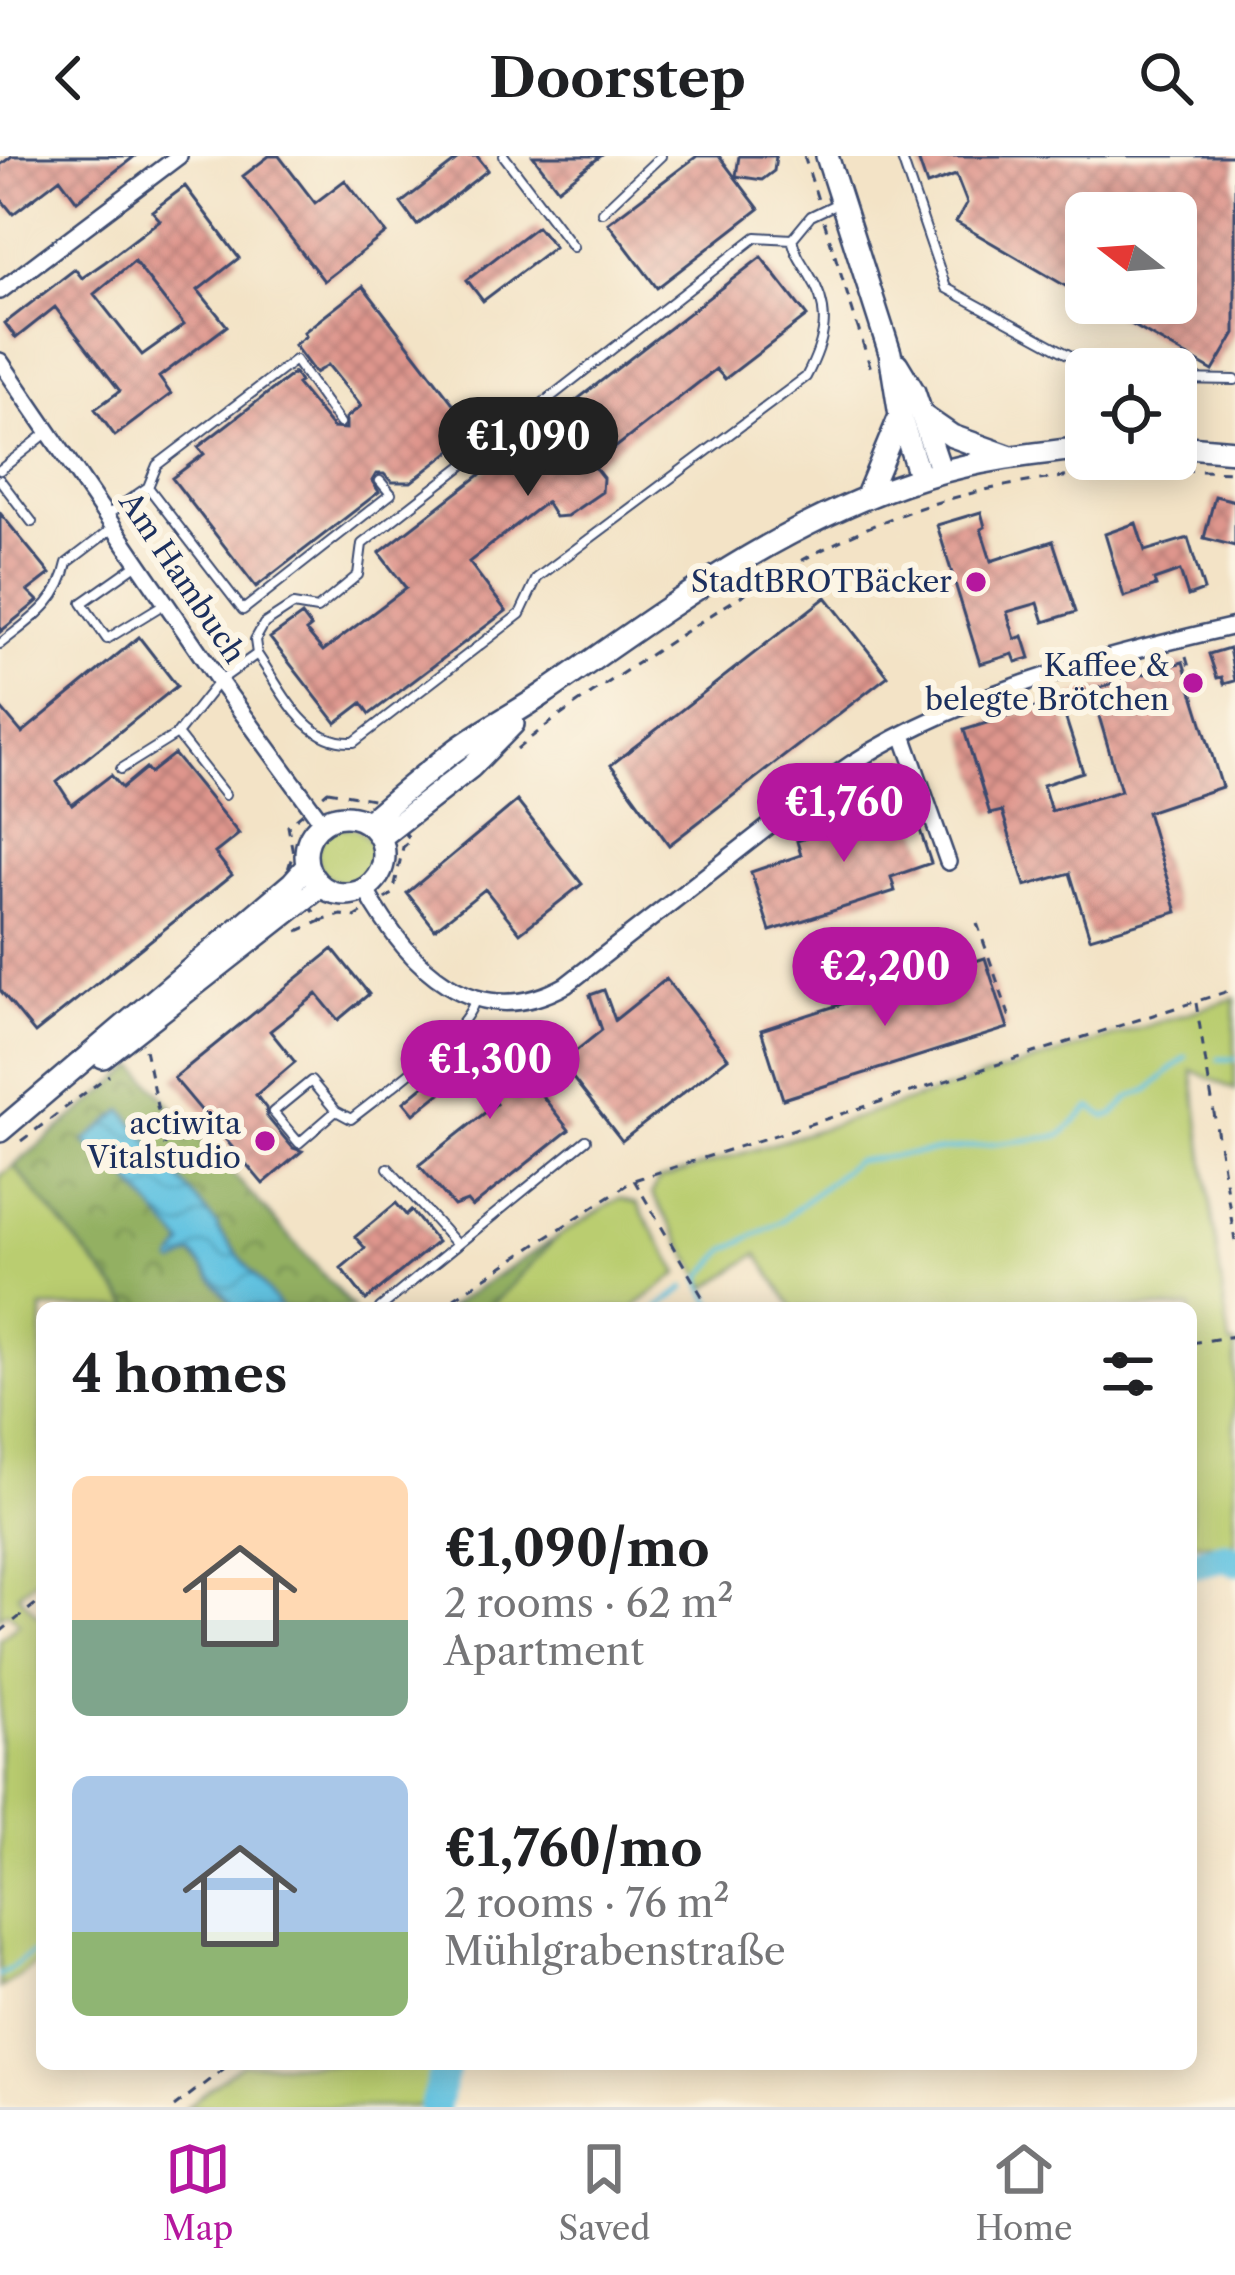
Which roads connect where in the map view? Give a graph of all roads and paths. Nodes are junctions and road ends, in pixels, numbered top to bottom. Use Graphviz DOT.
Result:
graph roads {
  1 [pos="179,156"];
  2 [pos="504,156"];
  3 [pos="661,156"];
  4 [pos="827,156"];
  5 [pos="901,156"];
  6 [pos="842,202"];
  7 [pos="602,212"];
  8 [pos="792,239"];
  9 [pos="573,247"];
  10 [pos="0,291"];
  11 [pos="1065,353"];
  12 [pos="0,362"];
  13 [pos="1197,379"];
  14 [pos="1235,380"];
  15 [pos="911,416"];
  16 [pos="340,423"];
  17 [pos="49,431"];
  18 [pos="1197,448"];
  19 [pos="1065,450"];
  20 [pos="1235,451"];
  21 [pos="1008,456"];
  22 [pos="0,470"];
  23 [pos="1235,472"];
  24 [pos="931,475"];
  25 [pos="0,480"];
  26 [pos="380,481"];
  27 [pos="148,487"];
  28 [pos="866,498"];
  29 [pos="32,521"];
  30 [pos="110,521"];
  31 [pos="139,564"];
  32 [pos="166,603"];
  33 [pos="1235,626"];
  34 [pos="0,644"];
  35 [pos="1184,652"];
  36 [pos="257,654"];
  37 [pos="1191,674"];
  38 [pos="219,682"];
  39 [pos="177,734"];
  40 [pos="903,735"];
  41 [pos="517,749"];
  42 [pos="121,769"];
  43 [pos="226,795"];
  44 [pos="315,814"];
  45 [pos="383,823"];
  46 [pos="948,862"];
  47 [pos="306,883"];
  48 [pos="370,897"];
  49 [pos="977,923"];
  50 [pos="1235,989"];
  51 [pos="476,998"];
  52 [pos="1196,1001"];
  53 [pos="1004,1017"];
  54 [pos="141,1030"];
  55 [pos="336,1111"];
  56 [pos="0,1131"];
  57 [pos="586,1140"];
  58 [pos="162,1156"];
  59 [pos="388,1168"];
  60 [pos="634,1180"];
  61 [pos="1235,1241"];
  62 [pos="457,1245"];
  63 [pos="387,1302"];
  64 [pos="449,1302"];
  65 [pos="705,1302"];
  66 [pos="1235,1336"];
  67 [pos="1197,1342"];
  68 [pos="36,1604"];
  69 [pos="0,1632"];
  70 [pos="222,2070"];
  71 [pos="174,2107"];
  1 -- 10 [label="street"];
  2 -- 9 [label="lane"];
  3 -- 7 [label="lane"];
  4 -- 6 [label="main road"];
  5 -- 11 [label="lane"];
  6 -- 8 [label="lane"];
  6 -- 15 [label="main road"];
  8 -- 36 [label="lane"];
  8 -- 36 [label="lane"];
  12 -- 17 [label="street, Am Hambuch"];
  13 -- 14 [label="lane"];
  15 -- 21 [label="main road"];
  15 -- 24 [label="main road"];
  15 -- 28 [label="main road"];
  16 -- 27 [label="lane"];
  17 -- 22 [label="lane"];
  17 -- 30 [label="street, Am Hambuch"];
  18 -- 20 [label="main road"];
  19 -- 21 [label="main road"];
  21 -- 24 [label="main road"];
  23 -- 41 [label="path"];
  24 -- 28 [label="main road"];
  25 -- 29 [label="lane"];
  26 -- 27 [label="lane"];
  27 -- 30 [label="lane"];
  28 -- 45 [label="main road"];
  30 -- 31 [label="street, Am Hambuch"];
  30 -- 34 [label="lane"];
  31 -- 32 [label="street, Am Hambuch"];
  31 -- 32 [label="lane"];
  32 -- 38 [label="street, Am Hambuch"];
  33 -- 40 [label="street"];
  35 -- 37 [label="path"];
  36 -- 38 [label="lane"];
  38 -- 39 [label="lane"];
  38 -- 44 [label="street, Am Hambuch"];
  39 -- 42 [label="lane"];
  39 -- 43 [label="lane"];
  40 -- 46 [label="street"];
  40 -- 51 [label="street"];
  44 -- 45 [label="main road"];
  44 -- 45 [label="path"];
  44 -- 47 [label="main road"];
  44 -- 47 [label="path"];
  45 -- 48 [label="main road"];
  45 -- 48 [label="path"];
  47 -- 48 [label="main road"];
  47 -- 48 [label="path"];
  47 -- 54 [label="main road"];
  47 -- 56 [label="main road"];
  48 -- 51 [label="street"];
  49 -- 53 [label="path"];
  50 -- 52 [label="path"];
  51 -- 55 [label="lane"];
  52 -- 60 [label="path"];
  52 -- 61 [label="path"];
  54 -- 56 [label="main road"];
  54 -- 58 [label="path"];
  55 -- 55 [label="lane"];
  57 -- 62 [label="lane"];
  59 -- 62 [label="lane"];
  60 -- 64 [label="path"];
  60 -- 65 [label="path"];
  62 -- 63 [label="lane"];
  66 -- 67 [label="path"];
  68 -- 69 [label="path"];
  70 -- 71 [label="path"];
}
